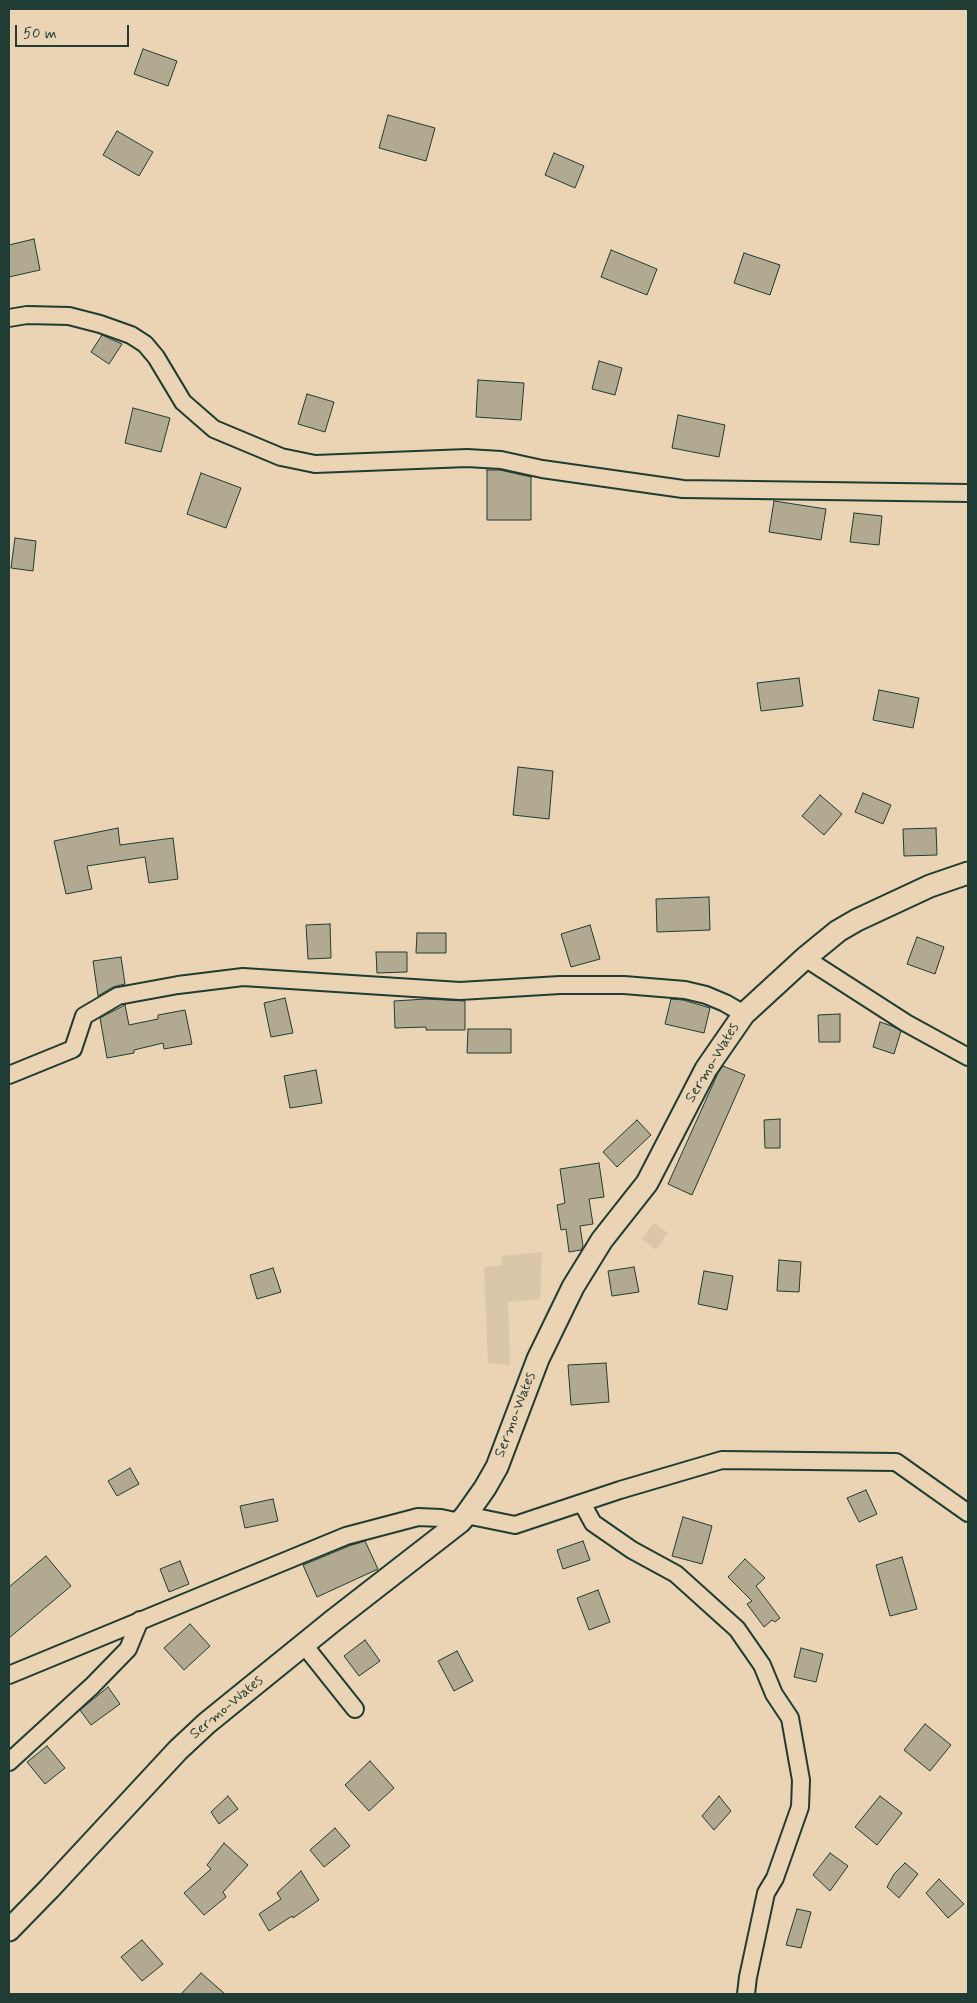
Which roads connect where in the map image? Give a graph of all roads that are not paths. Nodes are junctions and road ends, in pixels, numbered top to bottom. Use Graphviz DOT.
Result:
graph roads {
  1 [pos="9,318"];
  2 [pos="968,493"];
  3 [pos="968,874"];
  4 [pos="805,958"];
  5 [pos="744,1014"];
  6 [pos="968,1057"];
  7 [pos="9,1074"];
  8 [pos="582,1503"];
  9 [pos="968,1513"];
  10 [pos="463,1518"];
  11 [pos="140,1620"];
  12 [pos="304,1644"];
  13 [pos="9,1675"];
  14 [pos="355,1709"];
  15 [pos="9,1762"];
  16 [pos="9,1930"];
  17 [pos="746,1994"];
  1 -- 2 [label="street"];
  3 -- 4 [label="main road, Sermo-Wates"];
  4 -- 5 [label="main road, Sermo-Wates"];
  4 -- 6 [label="street"];
  5 -- 7 [label="street"];
  5 -- 10 [label="main road, Sermo-Wates"];
  8 -- 9 [label="street"];
  8 -- 10 [label="street"];
  8 -- 17 [label="street"];
  10 -- 11 [label="street"];
  10 -- 12 [label="main road, Sermo-Wates"];
  11 -- 13 [label="street"];
  11 -- 15 [label="street"];
  12 -- 14 [label="street"];
  12 -- 16 [label="main road, Sermo-Wates"];
}
